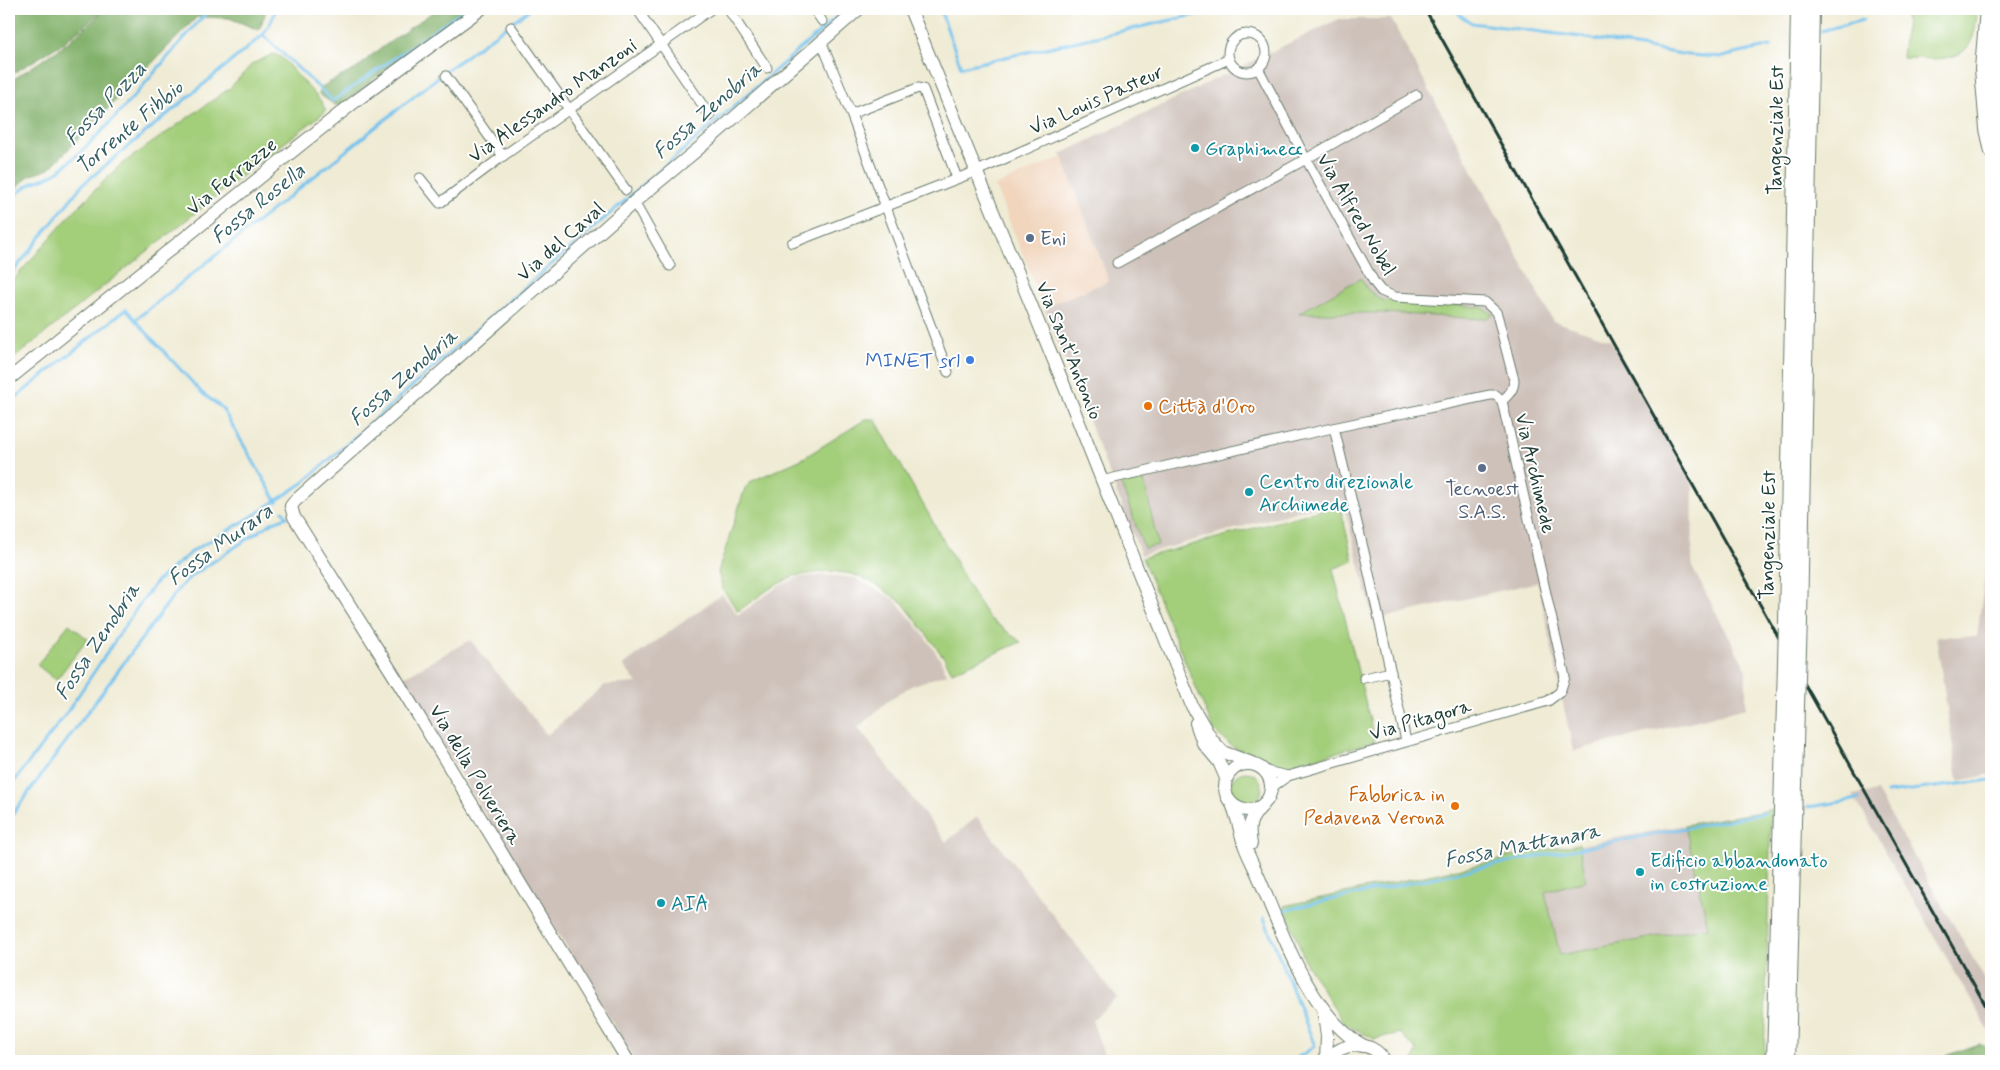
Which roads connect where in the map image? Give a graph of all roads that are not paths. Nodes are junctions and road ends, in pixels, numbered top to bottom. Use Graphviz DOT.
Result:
graph roads {
  1 [pos="481,9"];
  2 [pos="637,9"];
  3 [pos="711,9"];
  4 [pos="728,9"];
  5 [pos="814,9"];
  6 [pos="859,9"];
  7 [pos="910,9"];
  8 [pos="1799,9"];
  9 [pos="1811,9"];
  10 [pos="1986,9"];
  11 [pos="822,20"];
  12 [pos="510,27"];
  13 [pos="820,41"];
  14 [pos="661,44"];
  15 [pos="1229,59"];
  16 [pos="767,68"];
  17 [pos="1258,68"];
  18 [pos="446,76"];
  19 [pos="1417,95"];
  20 [pos="570,108"];
  21 [pos="851,114"];
  22 [pos="710,116"];
  23 [pos="1991,152"];
  24 [pos="503,156"];
  25 [pos="1306,160"];
  26 [pos="977,171"];
  27 [pos="420,178"];
  28 [pos="957,178"];
  29 [pos="626,190"];
  30 [pos="634,202"];
  31 [pos="884,206"];
  32 [pos="792,242"];
  33 [pos="1117,263"];
  34 [pos="670,266"];
  35 [pos="948,372"];
  36 [pos="9,379"];
  37 [pos="1502,401"];
  38 [pos="1334,428"];
  39 [pos="1101,481"];
  40 [pos="291,506"];
  41 [pos="1793,622"];
  42 [pos="1391,672"];
  43 [pos="1364,678"];
  44 [pos="1560,692"];
  45 [pos="1790,703"];
  46 [pos="1192,706"];
  47 [pos="1406,741"];
  48 [pos="1252,763"];
  49 [pos="1266,771"];
  50 [pos="1288,776"];
  51 [pos="1226,778"];
  52 [pos="1271,791"];
  53 [pos="1232,804"];
  54 [pos="1262,805"];
  55 [pos="1256,869"];
  56 [pos="1322,1005"];
  57 [pos="1364,1046"];
  58 [pos="628,1061"];
  59 [pos="1326,1061"];
  60 [pos="1385,1061"];
  61 [pos="1774,1061"];
  62 [pos="1788,1061"];
  1 -- 36 [label="street, Via Ferrazze"];
  2 -- 14 [label="street"];
  3 -- 14 [label="street, Via Alessandro Manzoni"];
  4 -- 16 [label="street"];
  5 -- 11 [label="street"];
  6 -- 13 [label="street, Via del Caval"];
  7 -- 26 [label="street, Via Sant'Antonio"];
  8 -- 41 [label="highway, Tangenziale Est"];
  9 -- 41 [label="highway, Tangenziale Est"];
  10 -- 23 [label="street"];
  12 -- 20 [label="street"];
  13 -- 21 [label="street"];
  13 -- 30 [label="street, Via del Caval"];
  14 -- 20 [label="street, Via Alessandro Manzoni"];
  14 -- 22 [label="street"];
  15 -- 17 [label="street"];
  15 -- 17 [label="street"];
  15 -- 26 [label="street, Via Louis Pasteur"];
  17 -- 25 [label="street, Via Alfred Nobel"];
  18 -- 24 [label="street"];
  19 -- 25 [label="street"];
  20 -- 24 [label="street, Via Alessandro Manzoni"];
  20 -- 29 [label="street"];
  21 -- 28 [label="street"];
  21 -- 31 [label="street"];
  24 -- 27 [label="street, Via Alessandro Manzoni"];
  25 -- 33 [label="street"];
  25 -- 37 [label="street, Via Alfred Nobel"];
  26 -- 28 [label="street, Via Louis Pasteur"];
  26 -- 39 [label="street, Via Sant'Antonio"];
  28 -- 31 [label="street, Via Louis Pasteur"];
  30 -- 34 [label="street"];
  30 -- 40 [label="street, Via del Caval"];
  31 -- 32 [label="street, Via Louis Pasteur"];
  31 -- 35 [label="street"];
  37 -- 38 [label="street, Via Archimede"];
  37 -- 44 [label="street, Via Archimede"];
  38 -- 39 [label="street, Via Archimede"];
  38 -- 42 [label="street"];
  39 -- 46 [label="street, Via Sant'Antonio"];
  40 -- 58 [label="street, Via della Polveriera"];
  41 -- 45 [label="highway, Tangenziale Est, bridge"];
  42 -- 43 [label="street"];
  42 -- 47 [label="street"];
  44 -- 47 [label="street, Via Pitagora"];
  45 -- 61 [label="highway, Tangenziale Est"];
  45 -- 62 [label="highway, Tangenziale Est"];
  46 -- 48 [label="street, Via Sant'Antonio"];
  46 -- 51 [label="street, Via Sant'Antonio"];
  47 -- 50 [label="street, Via Pitagora"];
  48 -- 49 [label="street, Via Sant'Antonio"];
  48 -- 51 [label="street"];
  49 -- 50 [label="street, Via Pitagora"];
  49 -- 52 [label="street"];
  50 -- 52 [label="street, Via Pitagora"];
  51 -- 53 [label="street, Via Sant'Antonio"];
  52 -- 54 [label="street, Via Sant'Antonio"];
  53 -- 54 [label="street"];
  53 -- 55 [label="street, Via Sant'Antonio"];
  54 -- 55 [label="street, Via Sant'Antonio"];
  55 -- 56 [label="street, Via Sant'Antonio"];
  56 -- 57 [label="street, Via Sant'Antonio"];
  56 -- 59 [label="street, Via Sant'Antonio"];
  57 -- 59 [label="street, Via Sant'Antonio"];
  57 -- 60 [label="street, Via Sant'Antonio"];
}
